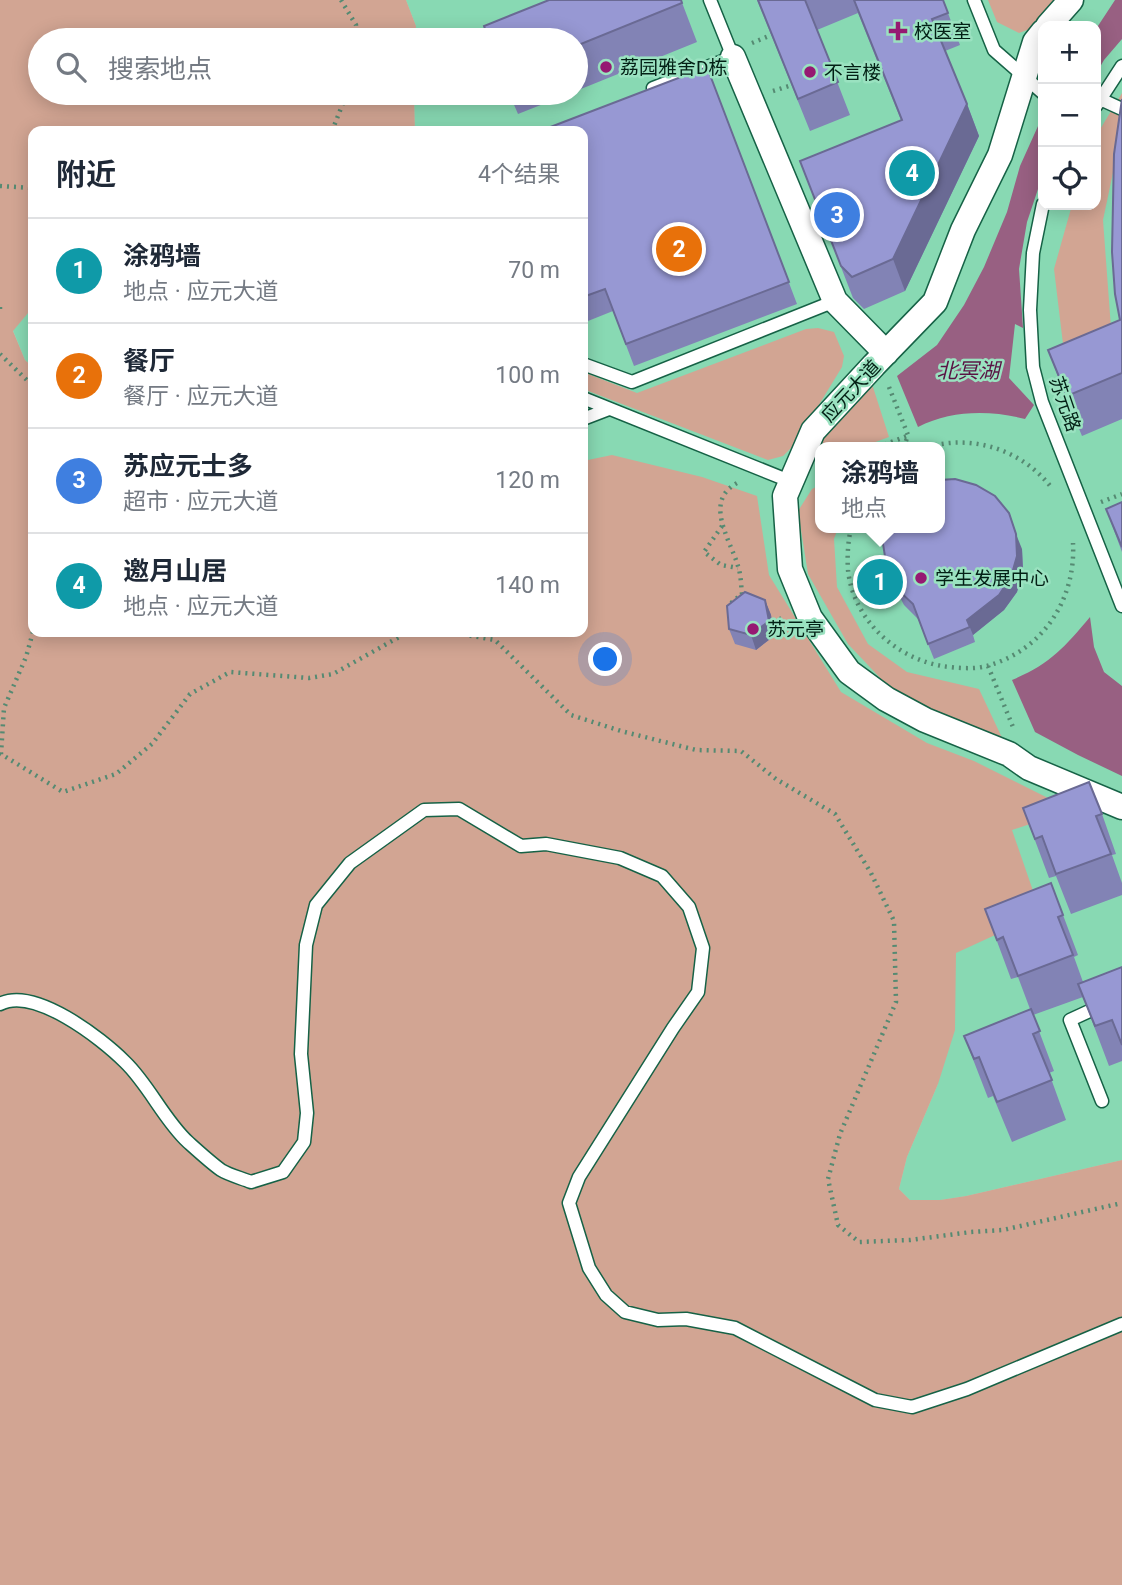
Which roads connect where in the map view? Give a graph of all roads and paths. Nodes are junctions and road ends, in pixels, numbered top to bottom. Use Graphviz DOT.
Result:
graph roads {
  1 [pos="341,0"];
  2 [pos="711,0"];
  3 [pos="974,0"];
  4 [pos="1071,0"];
  5 [pos="1052,21"];
  6 [pos="356,28"];
  7 [pos="781,31"];
  8 [pos="1038,38"];
  9 [pos="733,57"];
  10 [pos="1122,66"];
  11 [pos="1024,77"];
  12 [pos="1038,89"];
  13 [pos="644,92"];
  14 [pos="1101,98"];
  15 [pos="1101,103"];
  16 [pos="342,105"];
  17 [pos="1122,109"];
  18 [pos="334,126"];
  19 [pos="0,186"];
  20 [pos="28,188"];
  21 [pos="1042,210"];
  22 [pos="835,300"];
  23 [pos="0,354"];
  24 [pos="882,357"];
  25 [pos="588,366"];
  26 [pos="28,381"];
  27 [pos="588,400"];
  28 [pos="610,409"];
  29 [pos="588,417"];
  30 [pos="908,435"];
  31 [pos="890,442"];
  32 [pos="906,442"];
  33 [pos="945,445"];
  34 [pos="761,470"];
  35 [pos="792,482"];
  36 [pos="1056,495"];
  37 [pos="722,526"];
  38 [pos="850,533"];
  39 [pos="1072,535"];
  40 [pos="739,568"];
  41 [pos="1122,606"];
  42 [pos="737,613"];
  43 [pos="810,618"];
  44 [pos="762,627"];
  45 [pos="32,637"];
  46 [pos="399,637"];
  47 [pos="478,637"];
  48 [pos="988,666"];
  49 [pos="1029,768"];
  50 [pos="1122,807"];
  51 [pos="1122,996"];
  52 [pos="0,1004"];
  53 [pos="1102,1101"];
  54 [pos="1122,1203"];
  55 [pos="1122,1324"];
  1 -- 6 [label="path"];
  2 -- 9 [label="lane"];
  3 -- 11 [label="lane"];
  4 -- 5 [label="street"];
  7 -- 9 [label="path"];
  8 -- 11 [label="street, 应元大道"];
  9 -- 13 [label="lane"];
  9 -- 22 [label="street"];
  10 -- 14 [label="lane"];
  11 -- 12 [label="lane"];
  11 -- 24 [label="street, 应元大道"];
  15 -- 17 [label="lane"];
  16 -- 18 [label="path"];
  19 -- 20 [label="path"];
  21 -- 41 [label="lane, 苏元路"];
  22 -- 24 [label="street"];
  22 -- 25 [label="lane"];
  23 -- 26 [label="path"];
  24 -- 30 [label="path"];
  24 -- 35 [label="street, 应元大道"];
  27 -- 28 [label="lane"];
  28 -- 29 [label="lane"];
  28 -- 34 [label="lane"];
  30 -- 31 [label="path"];
  30 -- 32 [label="path"];
  33 -- 36 [label="path"];
  34 -- 35 [label="lane"];
  34 -- 37 [label="path"];
  35 -- 43 [label="street, 应元大道"];
  37 -- 40 [label="path"];
  37 -- 40 [label="path"];
  38 -- 48 [label="path"];
  39 -- 48 [label="path"];
  40 -- 42 [label="path"];
  43 -- 44 [label="path"];
  43 -- 49 [label="street, 应元大道"];
  45 -- 46 [label="path"];
  47 -- 54 [label="path"];
  48 -- 49 [label="path"];
  49 -- 50 [label="street, 应元大道"];
  51 -- 53 [label="lane"];
  52 -- 55 [label="lane"];
}
